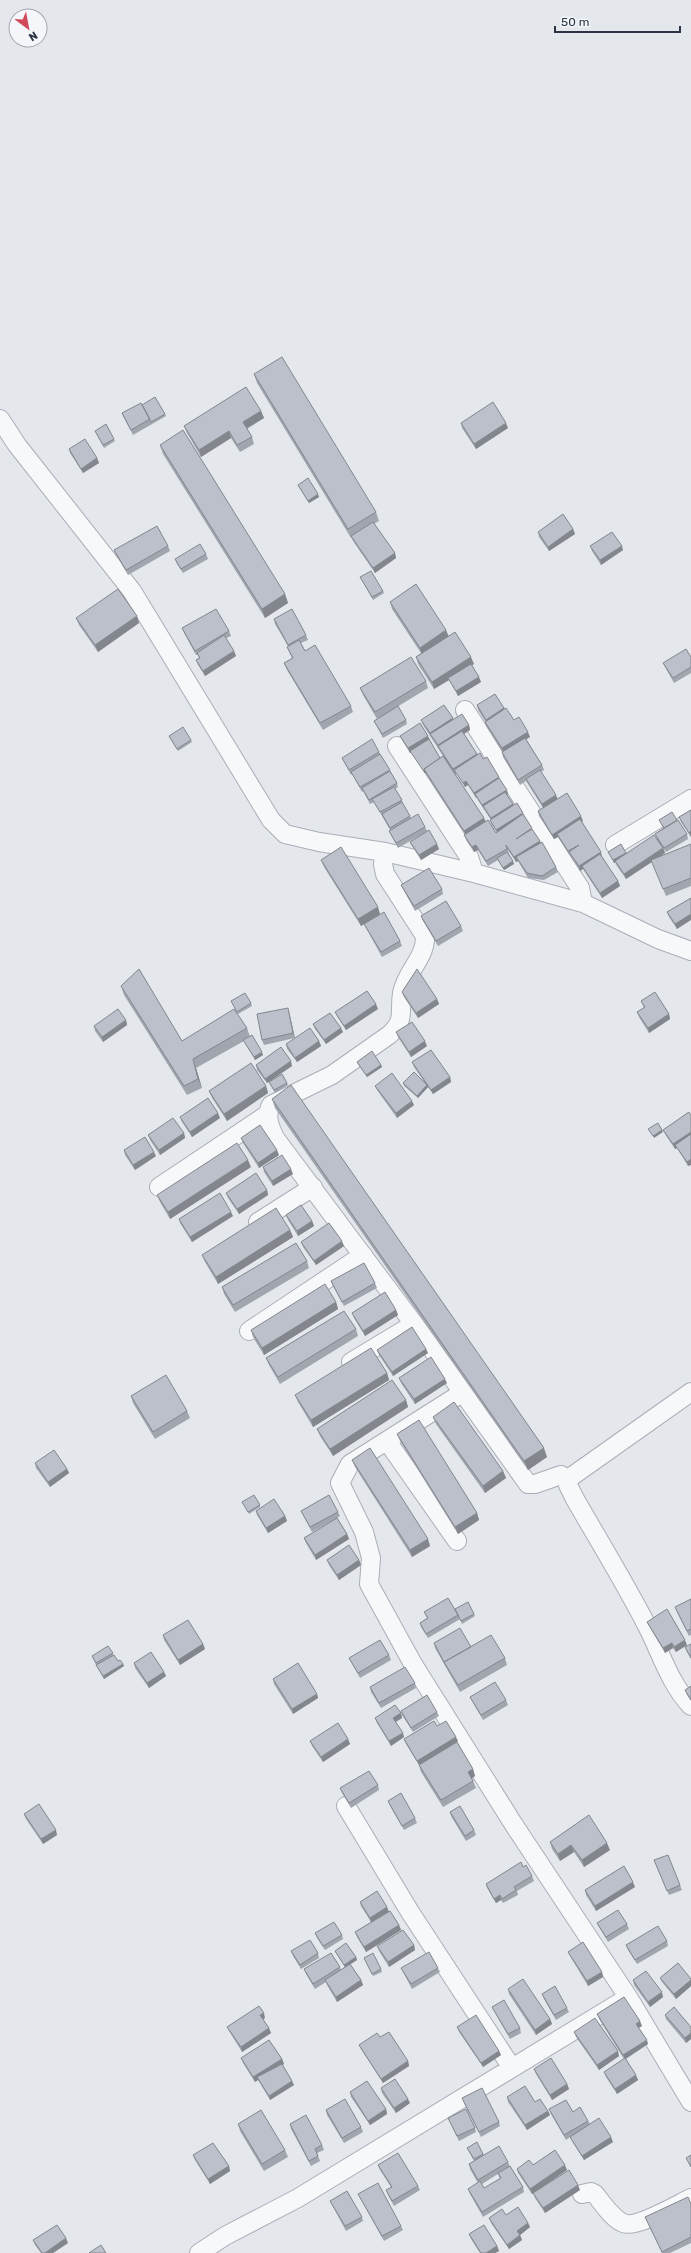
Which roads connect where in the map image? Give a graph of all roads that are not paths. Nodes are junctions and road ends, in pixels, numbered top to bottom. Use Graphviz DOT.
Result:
graph roads {
  1 [pos="0,418"];
  2 [pos="465,710"];
  3 [pos="397,746"];
  4 [pos="691,799"];
  5 [pos="615,845"];
  6 [pos="385,852"];
  7 [pos="474,873"];
  8 [pos="583,902"];
  9 [pos="691,951"];
  10 [pos="268,1114"];
  11 [pos="159,1187"];
  12 [pos="313,1187"];
  13 [pos="241,1233"];
  14 [pos="363,1255"];
  15 [pos="414,1324"];
  16 [pos="249,1331"];
  17 [pos="335,1372"];
  18 [pos="691,1392"];
  19 [pos="462,1393"];
  20 [pos="387,1441"];
  21 [pos="568,1479"];
  22 [pos="457,1540"];
  23 [pos="691,1706"];
  24 [pos="346,1806"];
  25 [pos="628,1997"];
  26 [pos="512,2068"];
  27 [pos="691,2102"];
  28 [pos="582,2194"];
  29 [pos="691,2198"];
  30 [pos="199,2253"];
  1 -- 6 [label="street"];
  2 -- 8 [label="street"];
  3 -- 7 [label="street"];
  4 -- 5 [label="street"];
  6 -- 7 [label="street"];
  6 -- 10 [label="street"];
  7 -- 8 [label="street"];
  8 -- 9 [label="street"];
  10 -- 11 [label="street"];
  10 -- 12 [label="street"];
  12 -- 13 [label="street"];
  12 -- 14 [label="street"];
  14 -- 15 [label="street"];
  14 -- 16 [label="street"];
  15 -- 17 [label="street"];
  15 -- 19 [label="street"];
  18 -- 21 [label="street"];
  19 -- 20 [label="street"];
  19 -- 21 [label="street"];
  20 -- 22 [label="street"];
  20 -- 25 [label="street"];
  21 -- 23 [label="street"];
  24 -- 26 [label="street"];
  25 -- 26 [label="street"];
  25 -- 27 [label="street"];
  26 -- 30 [label="street"];
  28 -- 29 [label="street"];
}
